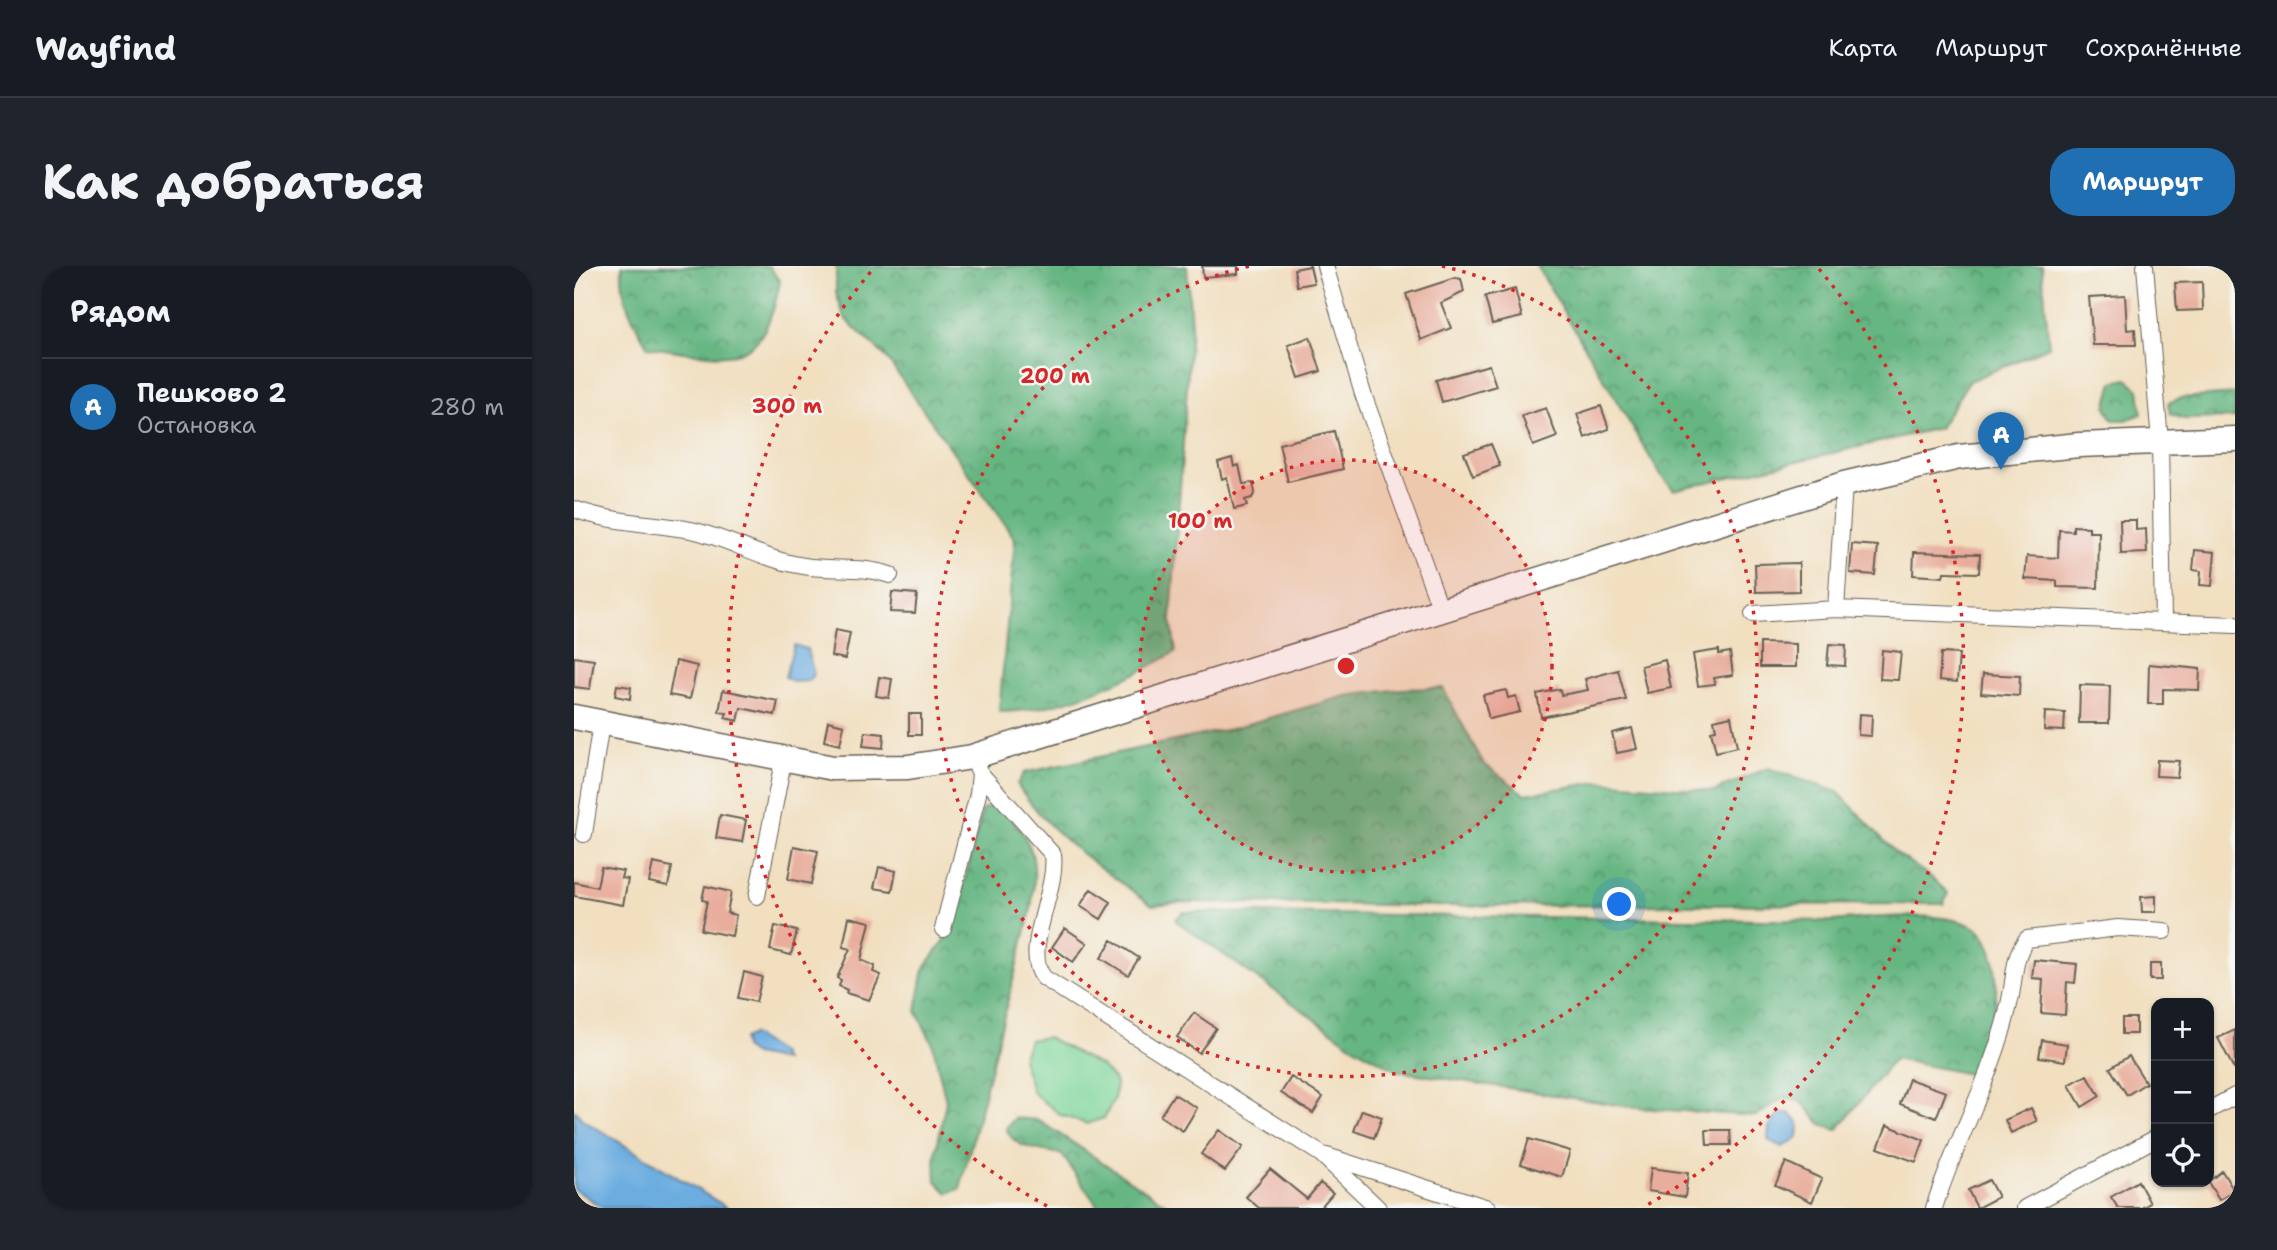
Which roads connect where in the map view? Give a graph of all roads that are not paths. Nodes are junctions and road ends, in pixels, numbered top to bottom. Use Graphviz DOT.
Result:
graph roads {
  1 [pos="1325,266"];
  2 [pos="2145,266"];
  3 [pos="2235,439"];
  4 [pos="2161,441"];
  5 [pos="1843,484"];
  6 [pos="574,509"];
  7 [pos="890,575"];
  8 [pos="1836,609"];
  9 [pos="1441,610"];
  10 [pos="1753,614"];
  11 [pos="2164,621"];
  12 [pos="2235,625"];
  13 [pos="574,717"];
  14 [pos="601,723"];
  15 [pos="783,761"];
  16 [pos="976,765"];
  17 [pos="584,834"];
  18 [pos="757,896"];
  19 [pos="943,929"];
  20 [pos="2164,931"];
  21 [pos="2235,1096"];
  22 [pos="2214,1107"];
  23 [pos="2151,1141"];
  24 [pos="1321,1154"];
  25 [pos="1378,1208"];
  26 [pos="1488,1208"];
  27 [pos="1934,1208"];
  28 [pos="2025,1208"];
  1 -- 9 [label="street"];
  2 -- 4 [label="street"];
  3 -- 4 [label="highway"];
  4 -- 5 [label="highway"];
  4 -- 11 [label="street"];
  5 -- 8 [label="street"];
  5 -- 9 [label="highway"];
  6 -- 7 [label="street"];
  8 -- 10 [label="street"];
  8 -- 11 [label="street"];
  9 -- 16 [label="highway"];
  11 -- 12 [label="street"];
  13 -- 14 [label="highway"];
  14 -- 15 [label="highway"];
  14 -- 17 [label="street"];
  15 -- 16 [label="highway"];
  15 -- 18 [label="street"];
  16 -- 19 [label="street"];
  16 -- 24 [label="street"];
  20 -- 27 [label="street"];
  21 -- 22 [label="street"];
  23 -- 28 [label="street"];
  24 -- 25 [label="street"];
  24 -- 26 [label="street"];
}
